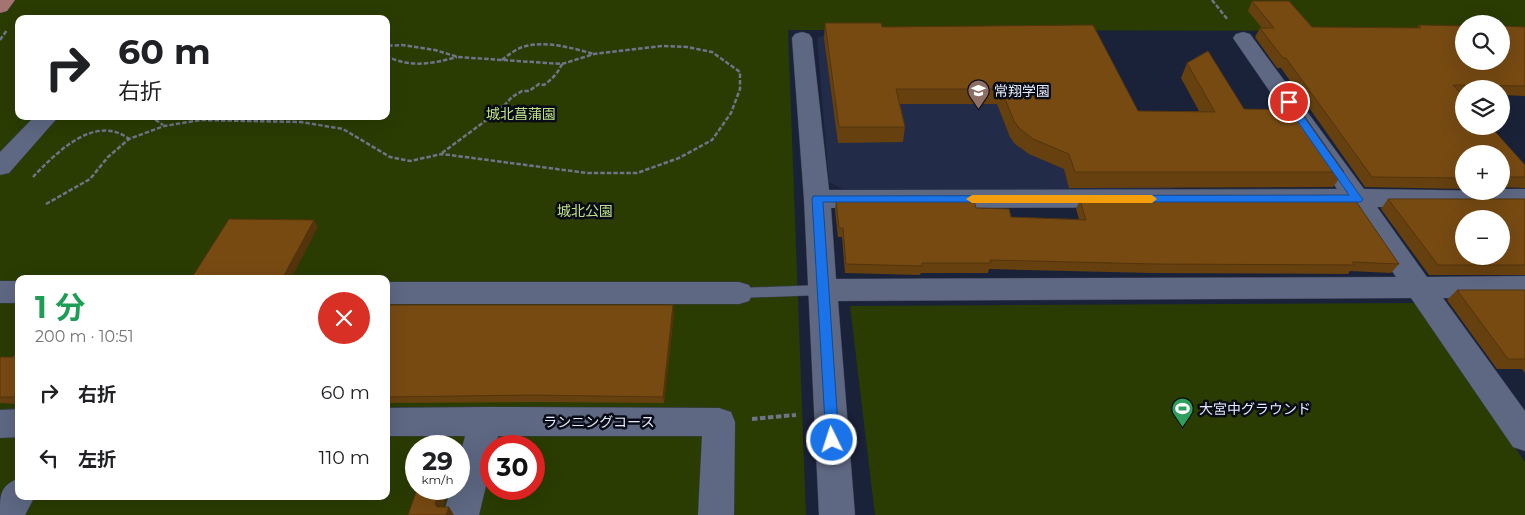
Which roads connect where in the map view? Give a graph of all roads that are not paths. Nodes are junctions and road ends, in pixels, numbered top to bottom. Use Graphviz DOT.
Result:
graph roads {
  1 [pos="5,0"];
  2 [pos="0,7"];
  3 [pos="802,38"];
  4 [pos="1243,38"];
  5 [pos="44,120"];
  6 [pos="0,166"];
  7 [pos="1525,198"];
  8 [pos="817,199"];
  9 [pos="1358,199"];
  10 [pos="1525,287"];
  11 [pos="1420,288"];
  12 [pos="822,290"];
  13 [pos="0,292"];
  14 [pos="15,292"];
  15 [pos="390,293"];
  16 [pos="739,293"];
  17 [pos="486,421"];
  18 [pos="390,422"];
  19 [pos="15,423"];
  20 [pos="0,424"];
  21 [pos="1525,437"];
  22 [pos="15,500"];
  23 [pos="5,515"];
  24 [pos="461,515"];
  25 [pos="716,515"];
  26 [pos="837,515"];
  1 -- 2 [label="main road"];
  3 -- 8 [label="street"];
  4 -- 9 [label="street"];
  5 -- 6 [label="street"];
  7 -- 9 [label="street"];
  8 -- 9 [label="street"];
  8 -- 12 [label="street"];
  9 -- 11 [label="street"];
  10 -- 11 [label="street"];
  11 -- 12 [label="street"];
  11 -- 21 [label="street"];
  12 -- 16 [label="lane"];
  12 -- 26 [label="street"];
  13 -- 14 [label="street"];
  15 -- 16 [label="street"];
  17 -- 18 [label="street, ランニングコース"];
  17 -- 24 [label="street"];
  17 -- 25 [label="street, ランニングコース"];
  19 -- 20 [label="street"];
  22 -- 23 [label="street"];
}
